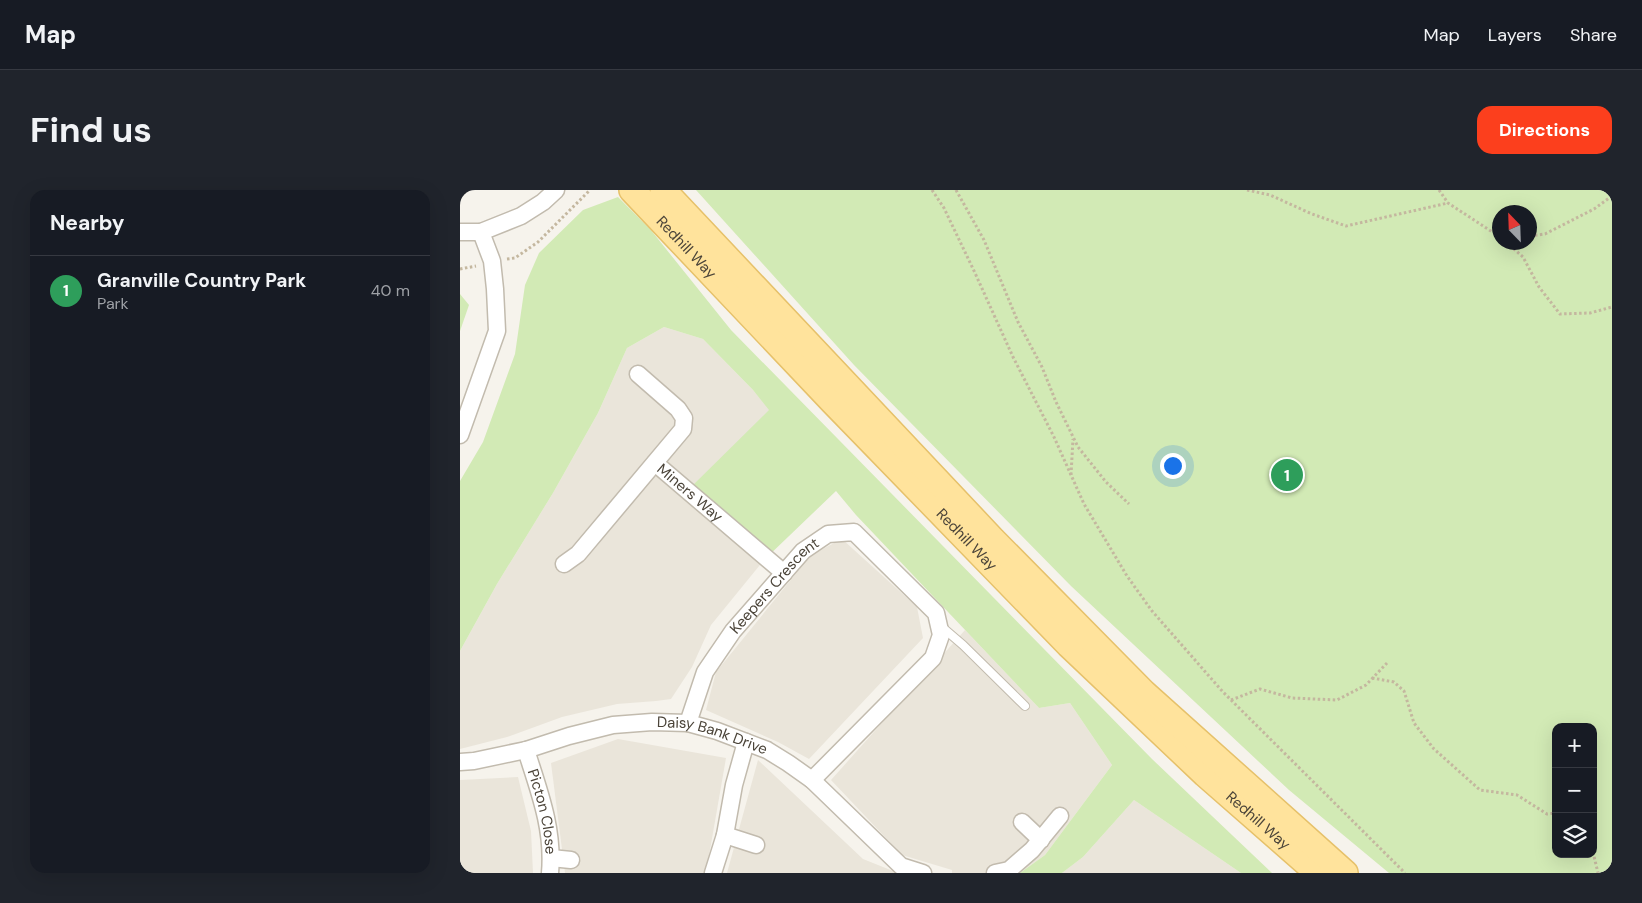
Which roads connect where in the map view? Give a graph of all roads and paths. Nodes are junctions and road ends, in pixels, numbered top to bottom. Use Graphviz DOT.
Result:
graph roads {
  1 [pos="556,190"];
  2 [pos="590,190"];
  3 [pos="632,190"];
  4 [pos="663,190"];
  5 [pos="932,190"];
  6 [pos="956,190"];
  7 [pos="1247,190"];
  8 [pos="1439,190"];
  9 [pos="1612,196"];
  10 [pos="1448,204"];
  11 [pos="460,232"];
  12 [pos="481,232"];
  13 [pos="1492,233"];
  14 [pos="1537,235"];
  15 [pos="1515,250"];
  16 [pos="492,261"];
  17 [pos="460,268"];
  18 [pos="1612,307"];
  19 [pos="638,374"];
  20 [pos="460,435"];
  21 [pos="1073,438"];
  22 [pos="655,463"];
  23 [pos="1071,475"];
  24 [pos="1129,504"];
  25 [pos="564,564"];
  26 [pos="784,572"];
  27 [pos="939,624"];
  28 [pos="1387,663"];
  29 [pos="1372,678"];
  30 [pos="1232,700"];
  31 [pos="1025,706"];
  32 [pos="688,723"];
  33 [pos="746,742"];
  34 [pos="526,750"];
  35 [pos="460,762"];
  36 [pos="812,780"];
  37 [pos="1552,814"];
  38 [pos="1060,816"];
  39 [pos="1022,822"];
  40 [pos="725,835"];
  41 [pos="1041,840"];
  42 [pos="1310,843"];
  43 [pos="756,844"];
  44 [pos="1594,858"];
  45 [pos="571,860"];
  46 [pos="550,865"];
  47 [pos="712,873"];
  48 [pos="923,873"];
  49 [pos="995,873"];
  50 [pos="1318,873"];
  51 [pos="1330,873"];
  52 [pos="1345,873"];
  53 [pos="1405,873"];
  54 [pos="1598,873"];
  1 -- 12 [label="street"];
  2 -- 16 [label="path"];
  3 -- 50 [label="main road, Redhill Way"];
  4 -- 42 [label="main road, Redhill Way"];
  5 -- 23 [label="path"];
  6 -- 21 [label="path"];
  7 -- 10 [label="path"];
  8 -- 10 [label="path"];
  9 -- 14 [label="path"];
  10 -- 13 [label="path"];
  11 -- 12 [label="street"];
  12 -- 16 [label="street"];
  15 -- 18 [label="path"];
  16 -- 17 [label="path"];
  16 -- 20 [label="street"];
  19 -- 22 [label="street"];
  21 -- 23 [label="path"];
  21 -- 24 [label="path"];
  22 -- 25 [label="street, Miners Way"];
  22 -- 26 [label="street, Miners Way"];
  23 -- 30 [label="path"];
  26 -- 27 [label="street, Keepers Crescent"];
  26 -- 32 [label="street, Keepers Crescent"];
  27 -- 31 [label="lane"];
  27 -- 36 [label="street"];
  28 -- 29 [label="path"];
  29 -- 30 [label="path"];
  29 -- 37 [label="path"];
  30 -- 53 [label="path"];
  32 -- 33 [label="street, Daisy Bank Drive"];
  32 -- 34 [label="street, Daisy Bank Drive"];
  33 -- 36 [label="street, Daisy Bank Drive"];
  33 -- 40 [label="street"];
  34 -- 35 [label="street, Daisy Bank Drive"];
  34 -- 46 [label="street, Picton Close"];
  36 -- 48 [label="street, Daisy Bank Drive"];
  38 -- 41 [label="street"];
  39 -- 41 [label="street"];
  40 -- 43 [label="street"];
  40 -- 47 [label="street"];
  41 -- 49 [label="street"];
  42 -- 51 [label="main road"];
  42 -- 52 [label="main road, Redhill Way"];
  44 -- 54 [label="path"];
  45 -- 46 [label="street"];
}
